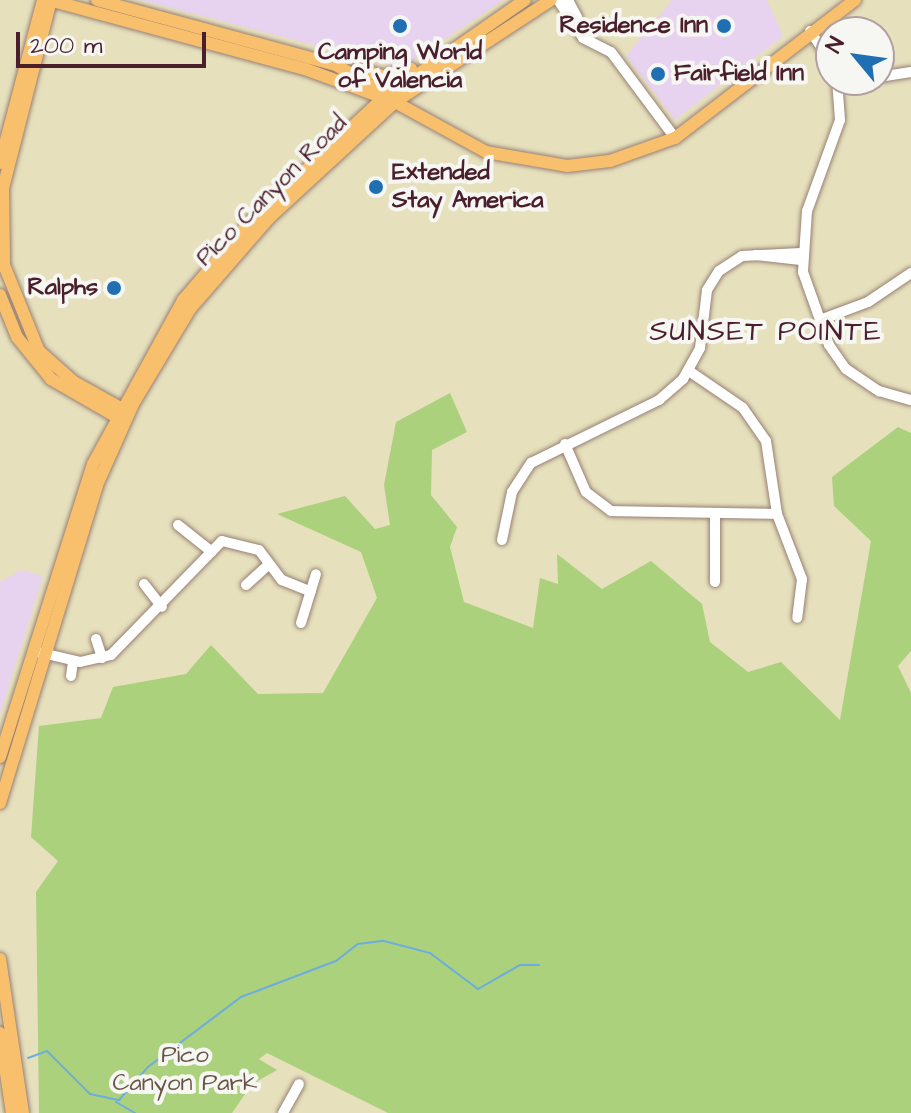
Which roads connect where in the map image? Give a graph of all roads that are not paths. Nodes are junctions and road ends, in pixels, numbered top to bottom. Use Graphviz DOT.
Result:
graph roads {
  1 [pos="49,0"];
  2 [pos="97,0"];
  3 [pos="525,0"];
  4 [pos="551,0"];
  5 [pos="558,0"];
  6 [pos="568,0"];
  7 [pos="855,0"];
  8 [pos="810,31"];
  9 [pos="815,38"];
  10 [pos="599,45"];
  11 [pos="452,46"];
  12 [pos="336,65"];
  13 [pos="839,96"];
  14 [pos="389,98"];
  15 [pos="675,138"];
  16 [pos="0,163"];
  17 [pos="3,179"];
  18 [pos="801,256"];
  19 [pos="911,273"];
  20 [pos="0,295"];
  21 [pos="820,320"];
  22 [pos="689,371"];
  23 [pos="911,400"];
  24 [pos="122,415"];
  25 [pos="565,444"];
  26 [pos="715,513"];
  27 [pos="777,514"];
  28 [pos="178,525"];
  29 [pos="502,540"];
  30 [pos="212,552"];
  31 [pos="269,564"];
  32 [pos="316,574"];
  33 [pos="715,582"];
  34 [pos="144,584"];
  35 [pos="246,585"];
  36 [pos="311,592"];
  37 [pos="162,607"];
  38 [pos="797,618"];
  39 [pos="301,623"];
  40 [pos="96,639"];
  41 [pos="38,652"];
  42 [pos="102,658"];
  43 [pos="73,661"];
  44 [pos="71,676"];
  45 [pos="0,757"];
  46 [pos="0,803"];
  47 [pos="0,959"];
  48 [pos="0,1033"];
  49 [pos="299,1084"];
  50 [pos="12,1113"];
  51 [pos="23,1113"];
  52 [pos="283,1113"];
  1 -- 14 [label="main road"];
  1 -- 16 [label="main road"];
  1 -- 17 [label="main road"];
  2 -- 12 [label="main road"];
  3 -- 11 [label="main road, Pico Canyon Road"];
  4 -- 14 [label="main road, Pico Canyon Road"];
  5 -- 10 [label="street"];
  6 -- 10 [label="street"];
  7 -- 8 [label="main road"];
  8 -- 9 [label="street"];
  8 -- 15 [label="main road"];
  10 -- 15 [label="street"];
  11 -- 12 [label="main road"];
  11 -- 14 [label="main road, Pico Canyon Road"];
  12 -- 14 [label="main road"];
  13 -- 18 [label="street"];
  14 -- 15 [label="main road"];
  14 -- 24 [label="main road, Pico Canyon Road"];
  17 -- 24 [label="main road"];
  18 -- 21 [label="street"];
  18 -- 22 [label="street"];
  19 -- 21 [label="street"];
  20 -- 24 [label="main road"];
  21 -- 23 [label="street"];
  22 -- 25 [label="street"];
  22 -- 27 [label="street"];
  24 -- 41 [label="main road, Pico Canyon Road"];
  25 -- 26 [label="street"];
  25 -- 29 [label="street"];
  26 -- 27 [label="street"];
  26 -- 33 [label="street"];
  27 -- 38 [label="street"];
  28 -- 30 [label="street"];
  30 -- 31 [label="street"];
  30 -- 37 [label="street"];
  31 -- 35 [label="street"];
  31 -- 36 [label="street"];
  32 -- 36 [label="street"];
  34 -- 37 [label="street"];
  36 -- 39 [label="street"];
  37 -- 42 [label="street"];
  40 -- 42 [label="street"];
  41 -- 43 [label="street"];
  41 -- 45 [label="main road, Pico Canyon Road"];
  41 -- 46 [label="main road, Pico Canyon Road"];
  42 -- 43 [label="street"];
  43 -- 44 [label="street"];
  47 -- 51 [label="main road"];
  48 -- 50 [label="main road"];
  49 -- 52 [label="street"];
}
